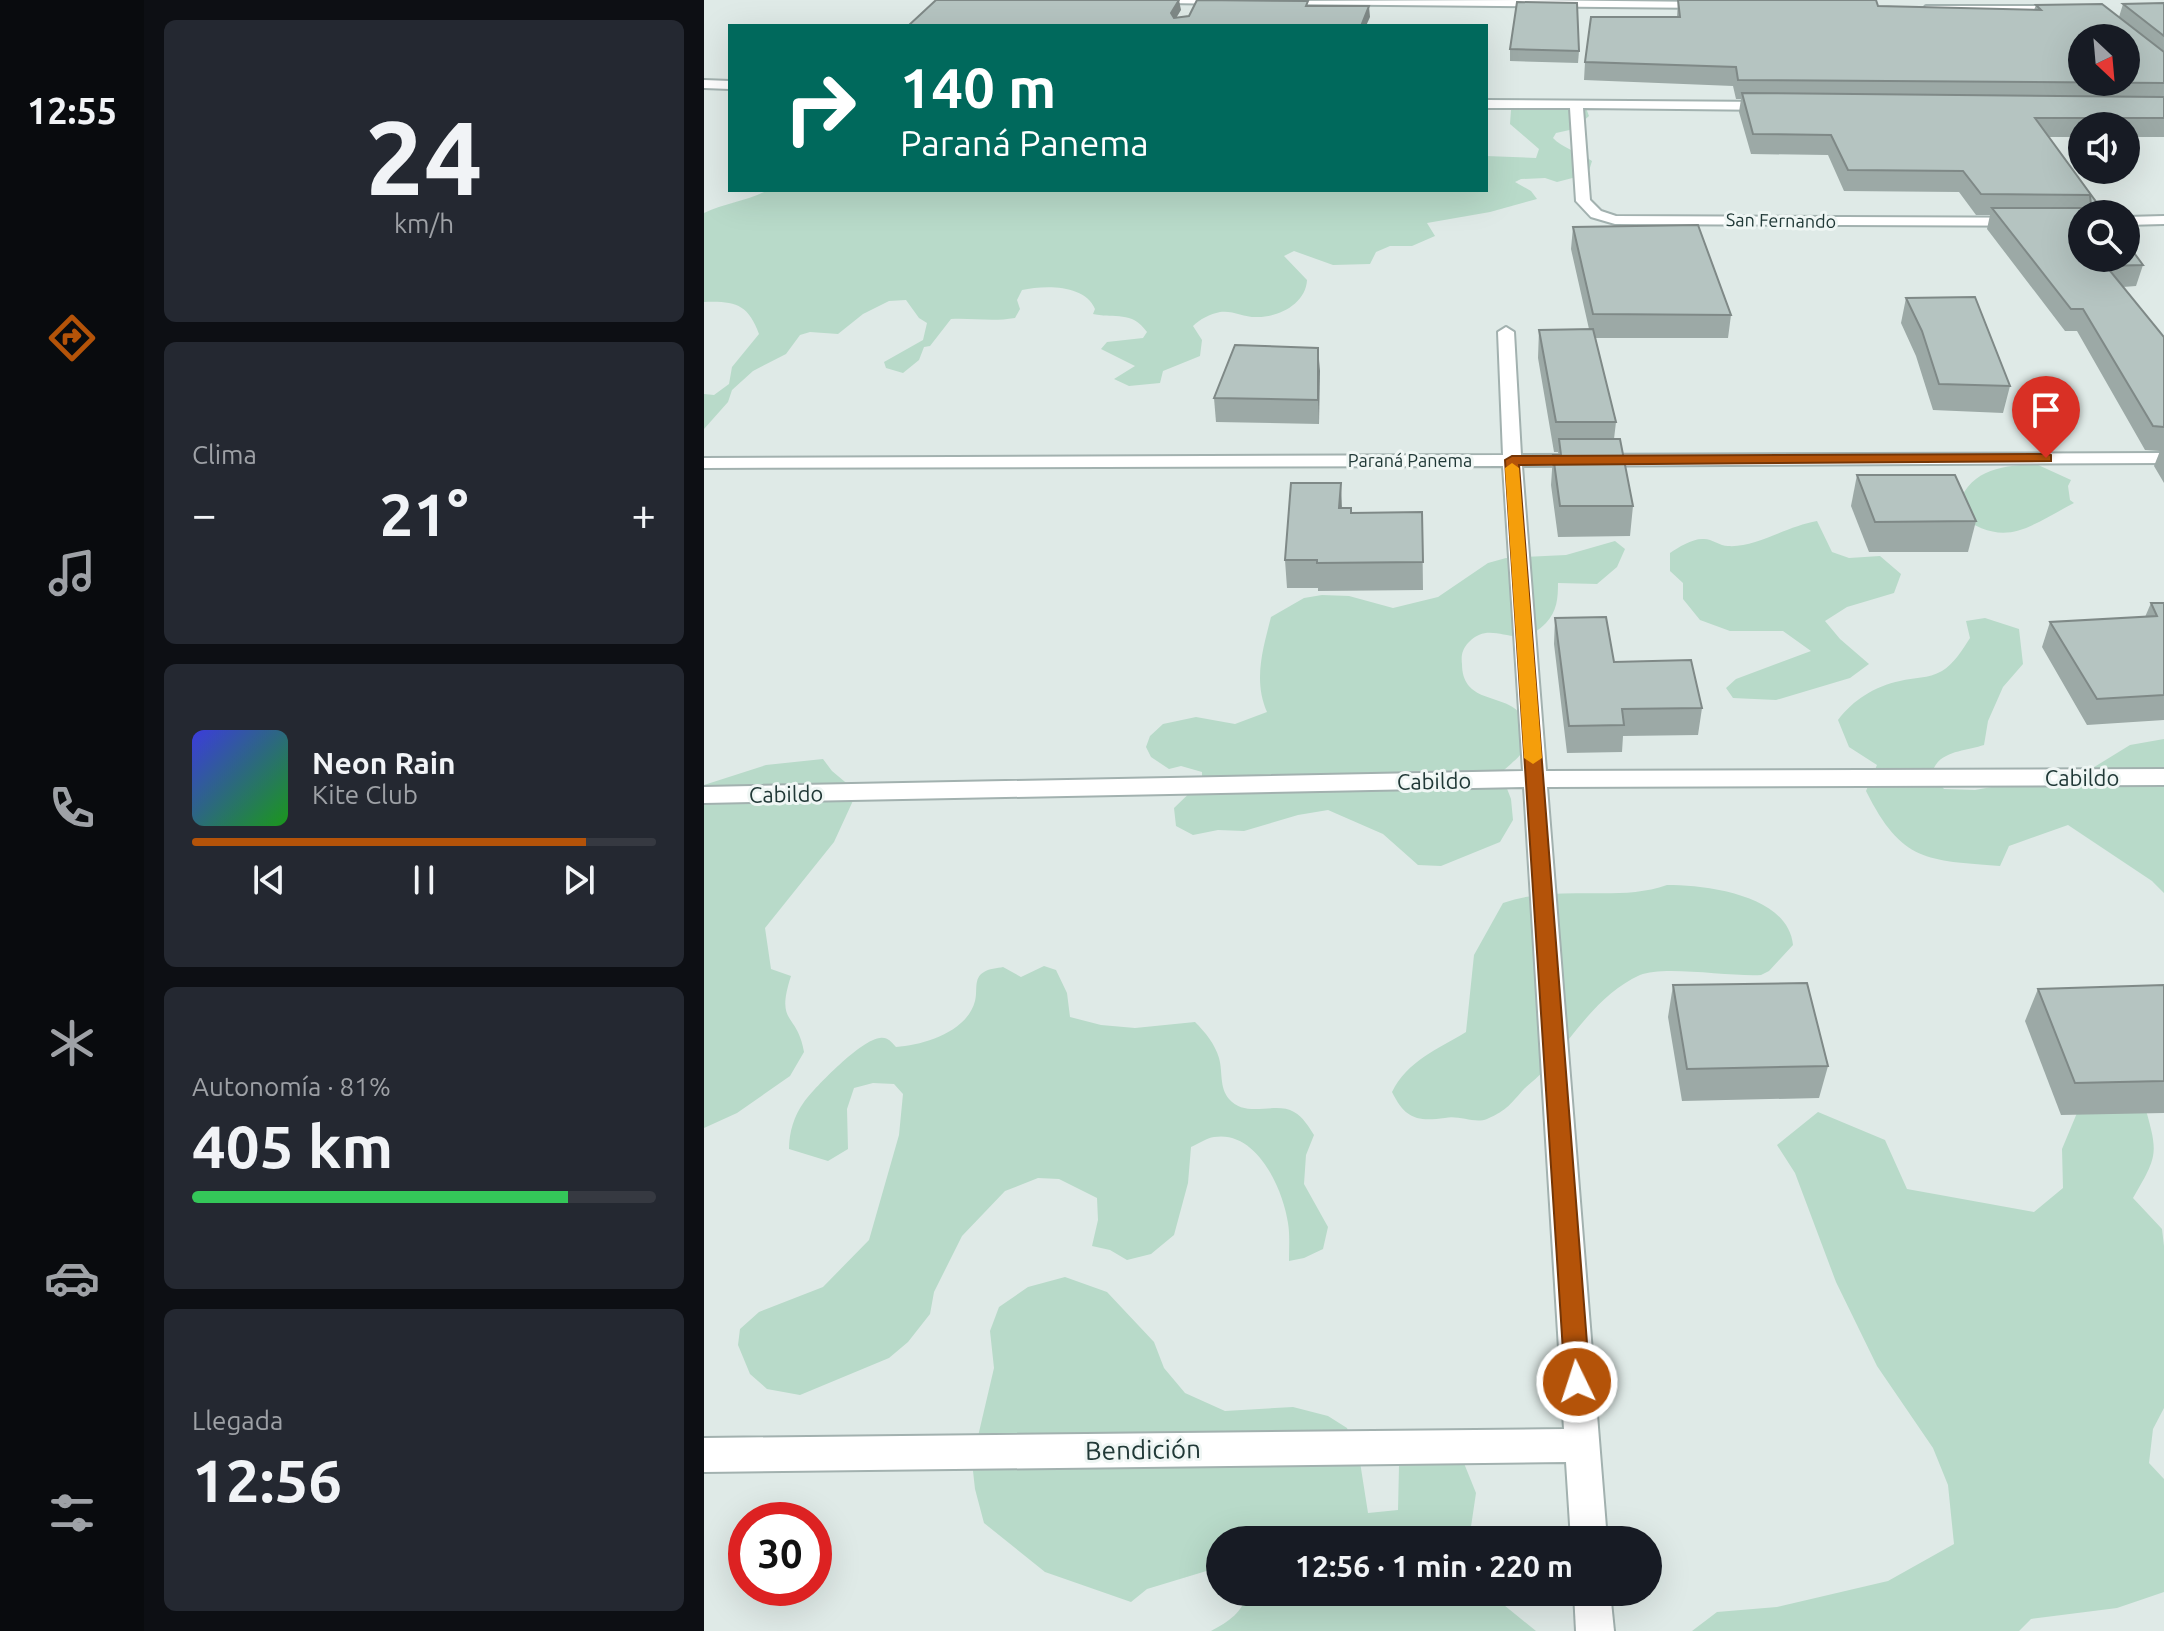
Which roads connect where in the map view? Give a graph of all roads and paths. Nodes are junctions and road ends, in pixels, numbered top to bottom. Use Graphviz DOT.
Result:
graph roads {
  1 [pos="1167,0"];
  2 [pos="1195,0"];
  3 [pos="1242,1"];
  4 [pos="1258,1"];
  5 [pos="1729,5"];
  6 [pos="1920,7"];
  7 [pos="2078,9"];
  8 [pos="1188,13"];
  9 [pos="704,84"];
  10 [pos="728,85"];
  11 [pos="1488,104"];
  12 [pos="1576,105"];
  13 [pos="1791,107"];
  14 [pos="2164,220"];
  15 [pos="2140,221"];
  16 [pos="2068,222"];
  17 [pos="1506,332"];
  18 [pos="2164,458"];
  19 [pos="1512,460"];
  20 [pos="704,463"];
  21 [pos="2164,777"];
  22 [pos="1534,779"];
  23 [pos="704,795"];
  24 [pos="1582,1445"];
  25 [pos="704,1455"];
  26 [pos="1588,1526"];
  27 [pos="1593,1606"];
  28 [pos="1595,1631"];
  1 -- 2 [label="street"];
  2 -- 3 [label="street"];
  2 -- 8 [label="street"];
  4 -- 5 [label="street"];
  6 -- 7 [label="street"];
  9 -- 10 [label="street"];
  11 -- 12 [label="street"];
  12 -- 13 [label="street"];
  12 -- 16 [label="street, San Fernando"];
  14 -- 15 [label="street"];
  17 -- 19 [label="street"];
  18 -- 19 [label="street, Paraná Panema"];
  19 -- 20 [label="street, Paraná Panema"];
  19 -- 22 [label="street"];
  21 -- 22 [label="street, Cabildo"];
  22 -- 23 [label="street, Cabildo"];
  22 -- 24 [label="street"];
  24 -- 25 [label="street, Bendición"];
  24 -- 26 [label="street"];
  27 -- 28 [label="street"];
}
